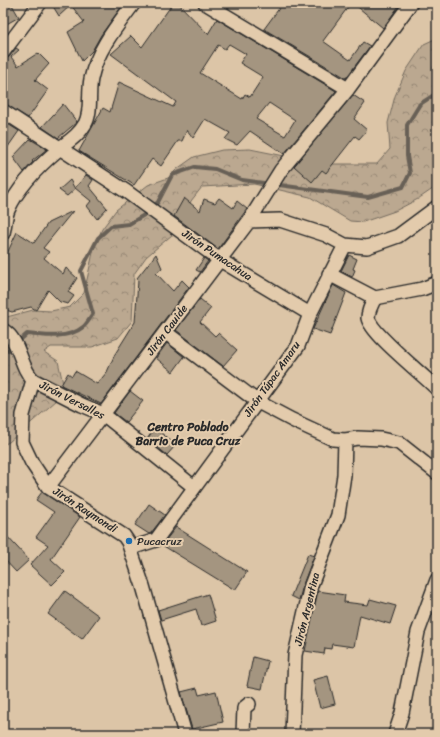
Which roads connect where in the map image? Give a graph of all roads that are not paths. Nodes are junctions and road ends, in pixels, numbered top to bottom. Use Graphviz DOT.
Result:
graph roads {
  1 [pos="40,3"];
  2 [pos="134,3"];
  3 [pos="205,3"];
  4 [pos="411,3"];
  5 [pos="3,52"];
  6 [pos="348,89"];
  7 [pos="3,111"];
  8 [pos="60,149"];
  9 [pos="437,207"];
  10 [pos="5,210"];
  11 [pos="249,221"];
  12 [pos="3,233"];
  13 [pos="345,245"];
  14 [pos="220,260"];
  15 [pos="329,274"];
  16 [pos="437,283"];
  17 [pos="375,298"];
  18 [pos="310,314"];
  19 [pos="3,330"];
  20 [pos="165,332"];
  21 [pos="30,377"];
  22 [pos="437,389"];
  23 [pos="258,402"];
  24 [pos="103,414"];
  25 [pos="345,440"];
  26 [pos="437,473"];
  27 [pos="48,487"];
  28 [pos="194,487"];
  29 [pos="131,548"];
  30 [pos="437,580"];
  31 [pos="249,704"];
  32 [pos="185,734"];
  33 [pos="243,734"];
  34 [pos="292,734"];
  35 [pos="395,734"];
  1 -- 5 [label="street"];
  2 -- 8 [label="street"];
  3 -- 6 [label="street"];
  4 -- 6 [label="street, Jirón Cauide"];
  6 -- 11 [label="street, Jirón Cauide"];
  7 -- 8 [label="street, Jirón Pumacahua"];
  8 -- 10 [label="street"];
  8 -- 14 [label="street, Jirón Pumacahua"];
  9 -- 13 [label="street"];
  10 -- 12 [label="street"];
  11 -- 13 [label="street"];
  11 -- 14 [label="street, Jirón Cauide"];
  13 -- 15 [label="street, Jirón Túpac Amaru"];
  14 -- 18 [label="street, Jirón Pumacahua"];
  14 -- 20 [label="street, Jirón Cauide"];
  15 -- 17 [label="street"];
  15 -- 18 [label="street, Jirón Túpac Amaru"];
  16 -- 17 [label="street"];
  17 -- 22 [label="street"];
  18 -- 23 [label="street, Jirón Túpac Amaru"];
  19 -- 21 [label="street"];
  20 -- 23 [label="street"];
  20 -- 24 [label="street, Jirón Cauide"];
  21 -- 24 [label="street, Jirón Versalles"];
  21 -- 27 [label="street, Jirón Raymondi"];
  23 -- 25 [label="street"];
  23 -- 28 [label="street, Jirón Túpac Amaru"];
  24 -- 27 [label="street, Jirón Cauide"];
  24 -- 28 [label="street, Jirón Versalles"];
  25 -- 26 [label="street"];
  25 -- 34 [label="street, Jirón Argentina"];
  27 -- 29 [label="street, Jirón Raymondi"];
  28 -- 29 [label="street, Jirón Túpac Amaru"];
  29 -- 32 [label="street, Jirón Raymondi"];
  30 -- 35 [label="street"];
  31 -- 33 [label="street"];
}
